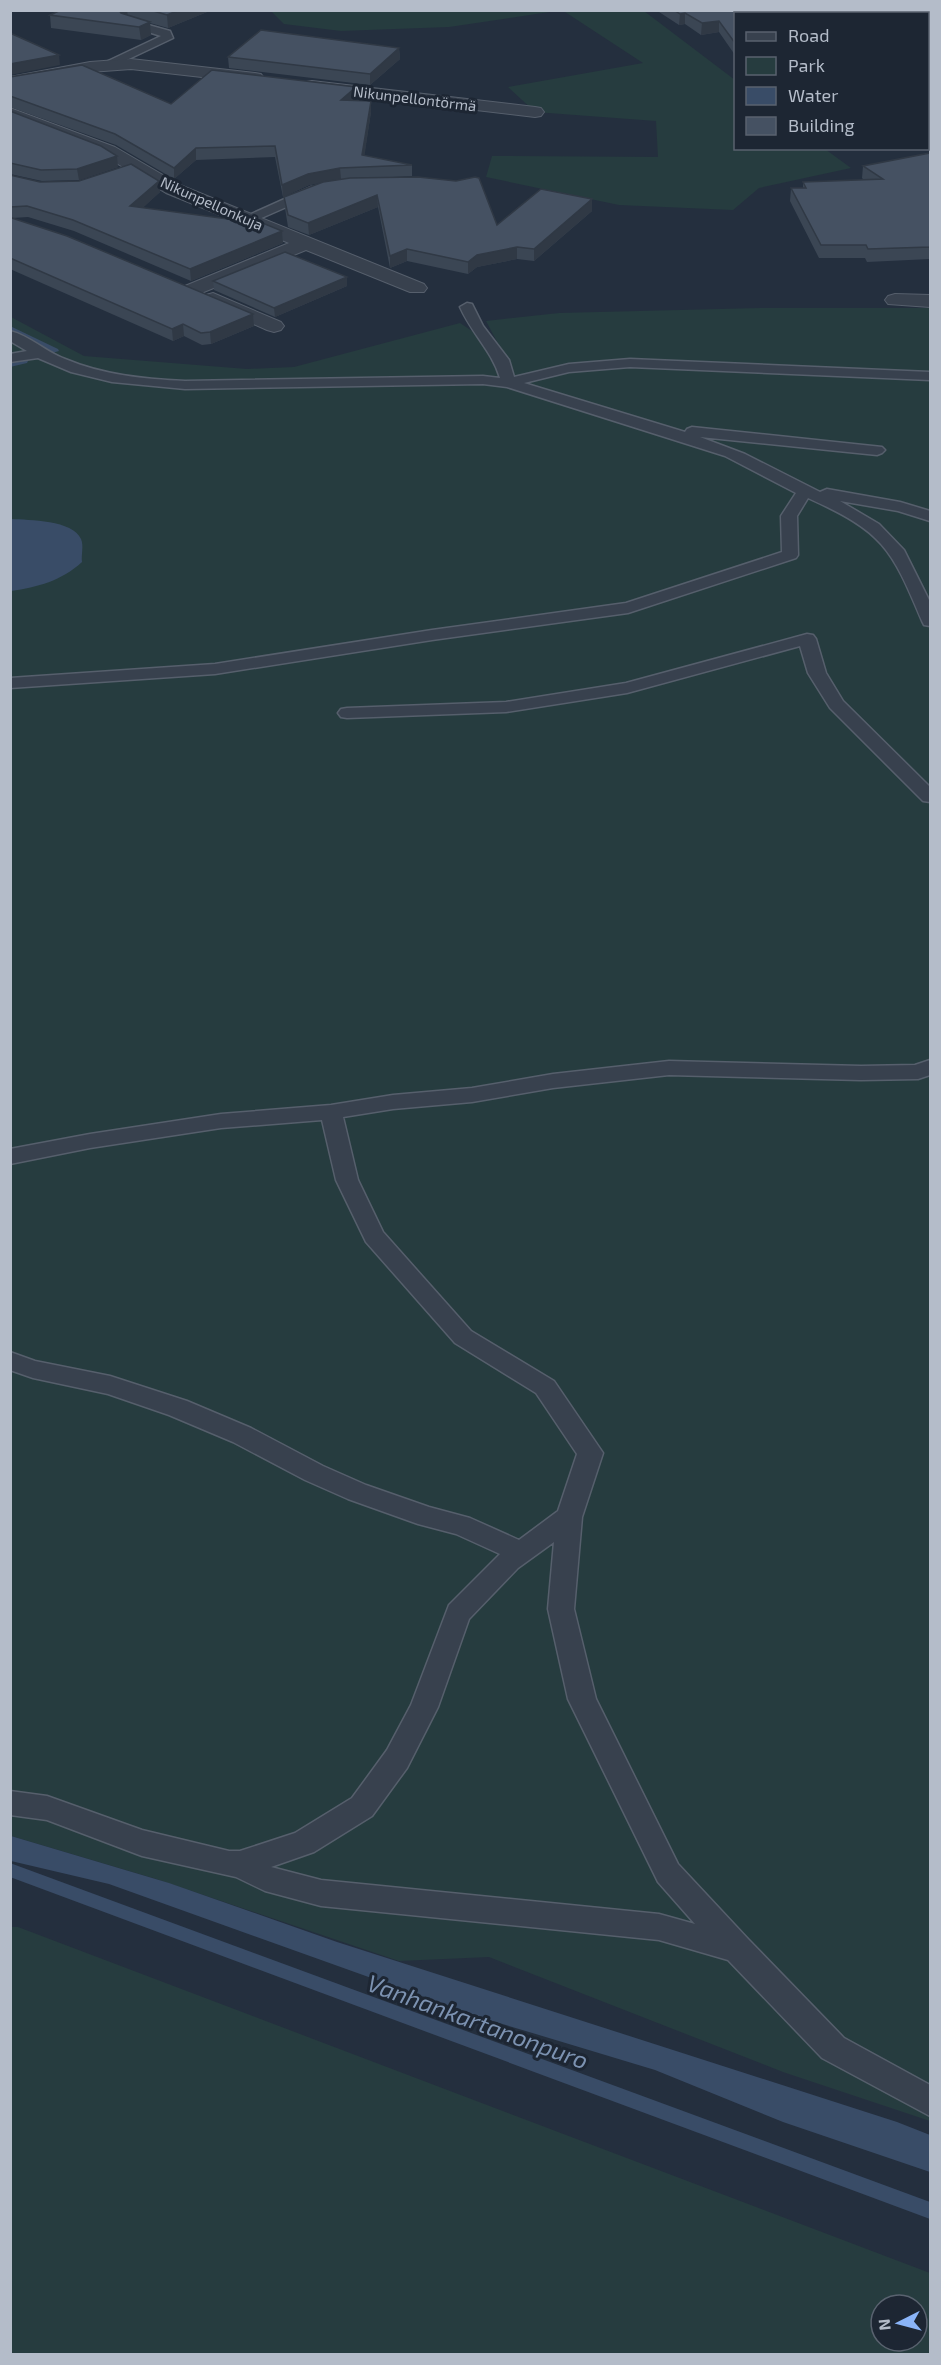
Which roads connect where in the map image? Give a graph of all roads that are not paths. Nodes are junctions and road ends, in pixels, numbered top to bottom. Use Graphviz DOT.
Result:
graph roads {
  1 [pos="128,22"];
  2 [pos="110,64"];
  3 [pos="268,80"];
  4 [pos="10,82"];
  5 [pos="290,83"];
  6 [pos="535,112"];
  7 [pos="10,113"];
  8 [pos="137,167"];
  9 [pos="118,174"];
  10 [pos="320,189"];
  11 [pos="247,219"];
  12 [pos="306,243"];
  13 [pos="171,281"];
  14 [pos="417,288"];
  15 [pos="192,290"];
  16 [pos="895,300"];
  17 [pos="930,301"];
  18 [pos="467,307"];
  19 [pos="274,326"];
  20 [pos="10,335"];
  21 [pos="41,353"];
  22 [pos="10,358"];
  23 [pos="930,376"];
  24 [pos="509,383"];
  25 [pos="654,429"];
  26 [pos="877,450"];
  27 [pos="805,491"];
  28 [pos="930,516"];
  29 [pos="930,621"];
  30 [pos="10,683"];
  31 [pos="347,713"];
  32 [pos="928,790"];
  33 [pos="930,1067"];
  34 [pos="331,1112"];
  35 [pos="10,1157"];
  36 [pos="10,1361"];
  37 [pos="569,1517"];
  38 [pos="521,1552"];
  39 [pos="10,1803"];
  40 [pos="240,1864"];
  41 [pos="737,1949"];
  42 [pos="930,2101"];
  1 -- 2 [label="lane"];
  2 -- 3 [label="street"];
  2 -- 4 [label="street"];
  5 -- 6 [label="street, Nikunpellontörmä"];
  7 -- 8 [label="street, Nikunpellonkuja"];
  8 -- 9 [label="lane"];
  8 -- 11 [label="street, Nikunpellonkuja"];
  10 -- 11 [label="lane"];
  11 -- 12 [label="street, Nikunpellonkuja"];
  12 -- 14 [label="street, Nikunpellonkuja"];
  12 -- 15 [label="street"];
  13 -- 15 [label="street"];
  15 -- 19 [label="street"];
  16 -- 17 [label="street"];
  18 -- 24 [label="lane"];
  20 -- 21 [label="lane"];
  21 -- 22 [label="lane"];
  21 -- 24 [label="lane"];
  23 -- 24 [label="lane"];
  24 -- 25 [label="lane"];
  25 -- 26 [label="lane"];
  25 -- 27 [label="lane"];
  27 -- 28 [label="lane"];
  27 -- 29 [label="lane"];
  27 -- 30 [label="lane"];
  31 -- 32 [label="lane"];
  33 -- 34 [label="lane"];
  34 -- 35 [label="lane"];
  34 -- 37 [label="lane"];
  36 -- 38 [label="lane"];
  37 -- 38 [label="lane"];
  37 -- 41 [label="lane"];
  38 -- 40 [label="lane"];
  39 -- 40 [label="lane"];
  40 -- 41 [label="lane"];
  41 -- 42 [label="lane"];
}
